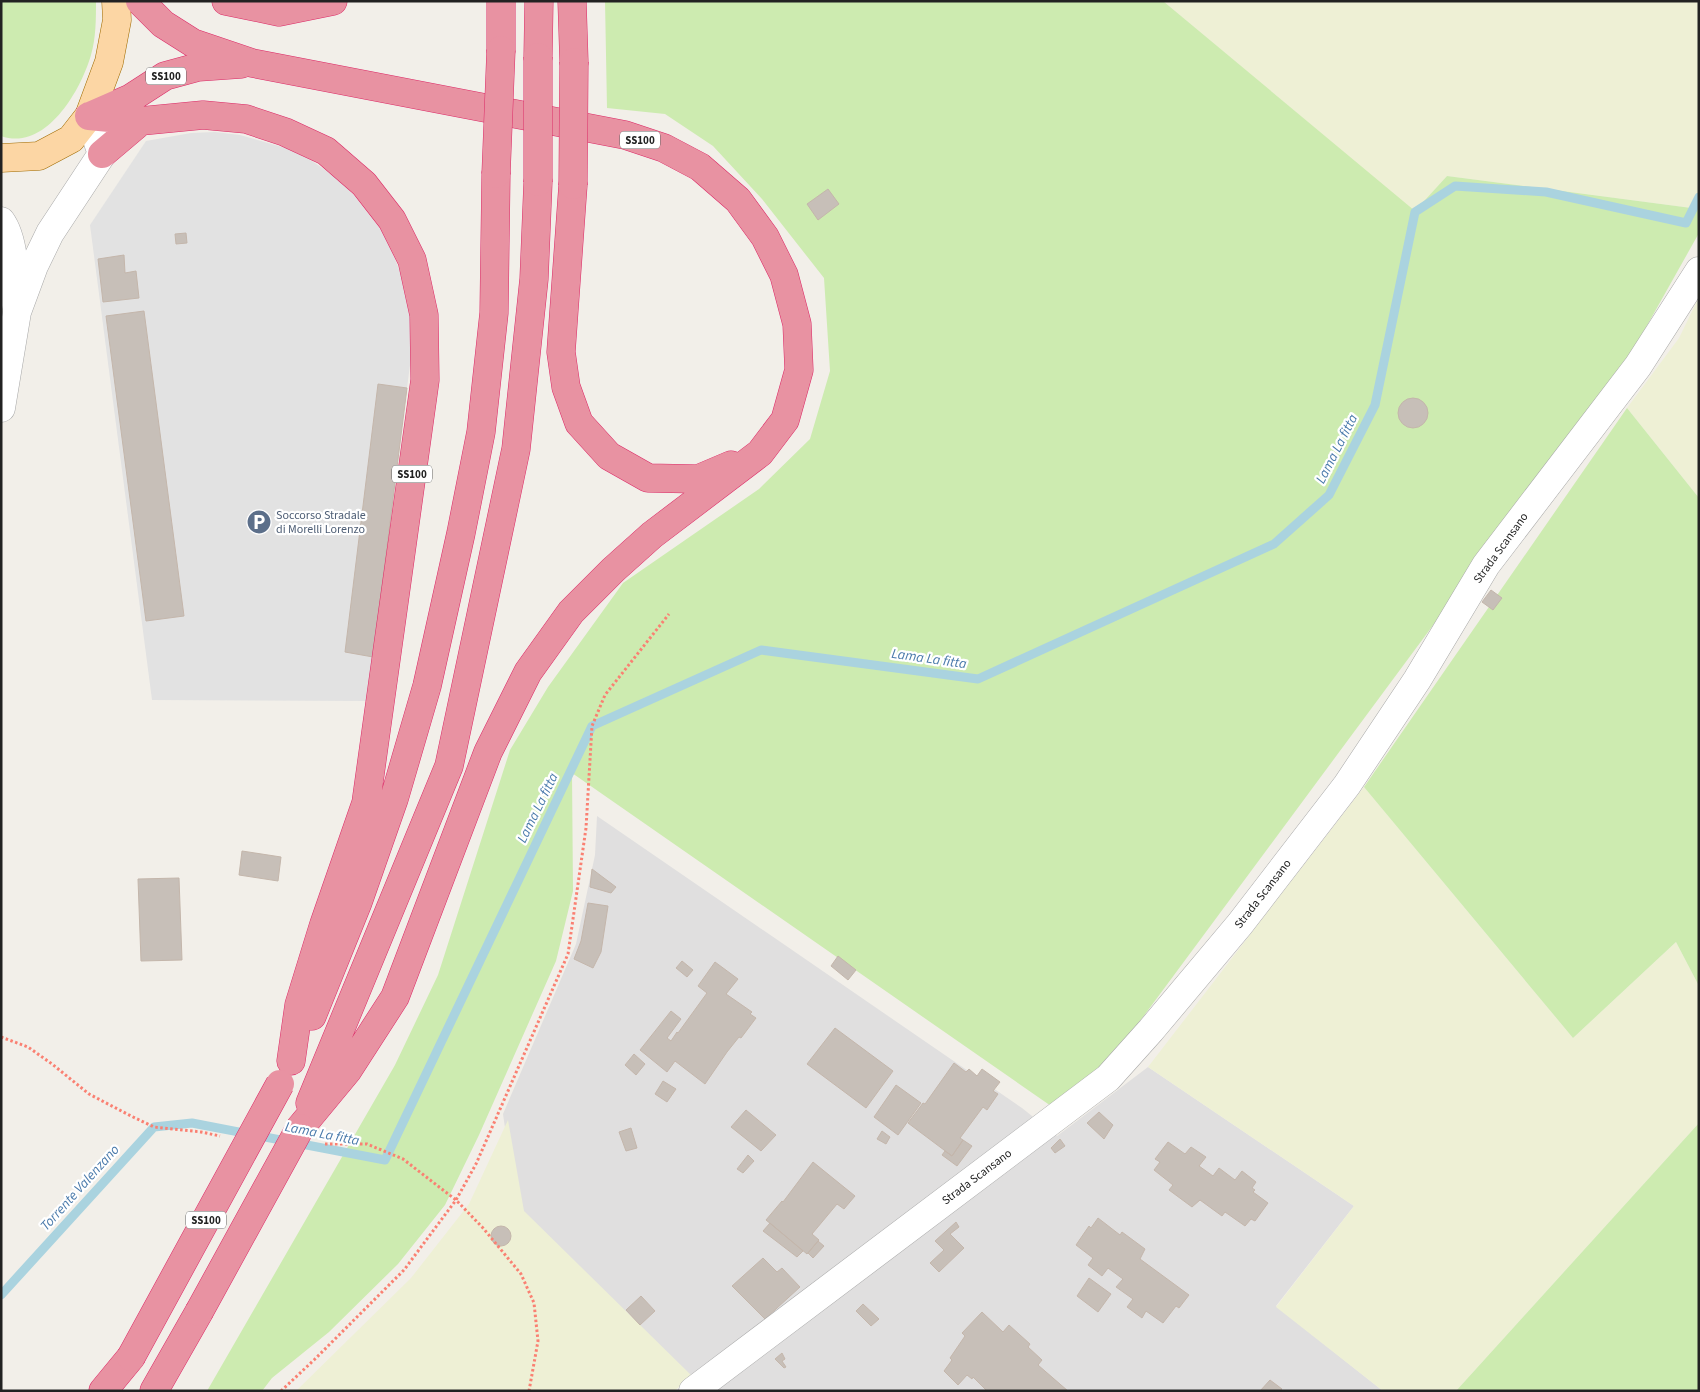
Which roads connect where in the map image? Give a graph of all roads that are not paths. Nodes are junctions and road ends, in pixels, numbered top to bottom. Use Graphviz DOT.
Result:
graph roads {
  1 [pos="116,1"];
  2 [pos="140,1"];
  3 [pos="226,1"];
  4 [pos="333,1"];
  5 [pos="501,1"];
  6 [pos="539,1"];
  7 [pos="572,1"];
  8 [pos="252,63"];
  9 [pos="89,116"];
  10 [pos="141,121"];
  11 [pos="102,154"];
  12 [pos="1,158"];
  13 [pos="1,221"];
  14 [pos="1699,271"];
  15 [pos="17,312"];
  16 [pos="1,408"];
  17 [pos="760,453"];
  18 [pos="286,1072"];
  19 [pos="300,1128"];
  20 [pos="131,1356"];
  21 [pos="103,1391"];
  22 [pos="112,1391"];
  23 [pos="154,1391"];
  24 [pos="693,1391"];
  1 -- 9 [label="main road"];
  2 -- 8 [label="highway, SS100"];
  3 -- 4 [label="highway"];
  5 -- 18 [label="highway, SS100, bridge"];
  6 -- 19 [label="highway, SS100, bridge"];
  7 -- 17 [label="highway, bridge"];
  8 -- 9 [label="highway, SS100"];
  8 -- 17 [label="highway, SS100"];
  9 -- 10 [label="highway, SS100"];
  9 -- 11 [label="street"];
  9 -- 12 [label="main road"];
  10 -- 11 [label="highway"];
  10 -- 18 [label="highway, SS100"];
  11 -- 15 [label="street"];
  13 -- 15 [label="street"];
  14 -- 24 [label="street, Strada Scansano"];
  15 -- 16 [label="street"];
  17 -- 19 [label="highway, SS100"];
  18 -- 20 [label="highway, SS100, bridge"];
  19 -- 23 [label="highway, SS100, bridge"];
  20 -- 21 [label="highway"];
  20 -- 22 [label="highway, SS100"];
}
